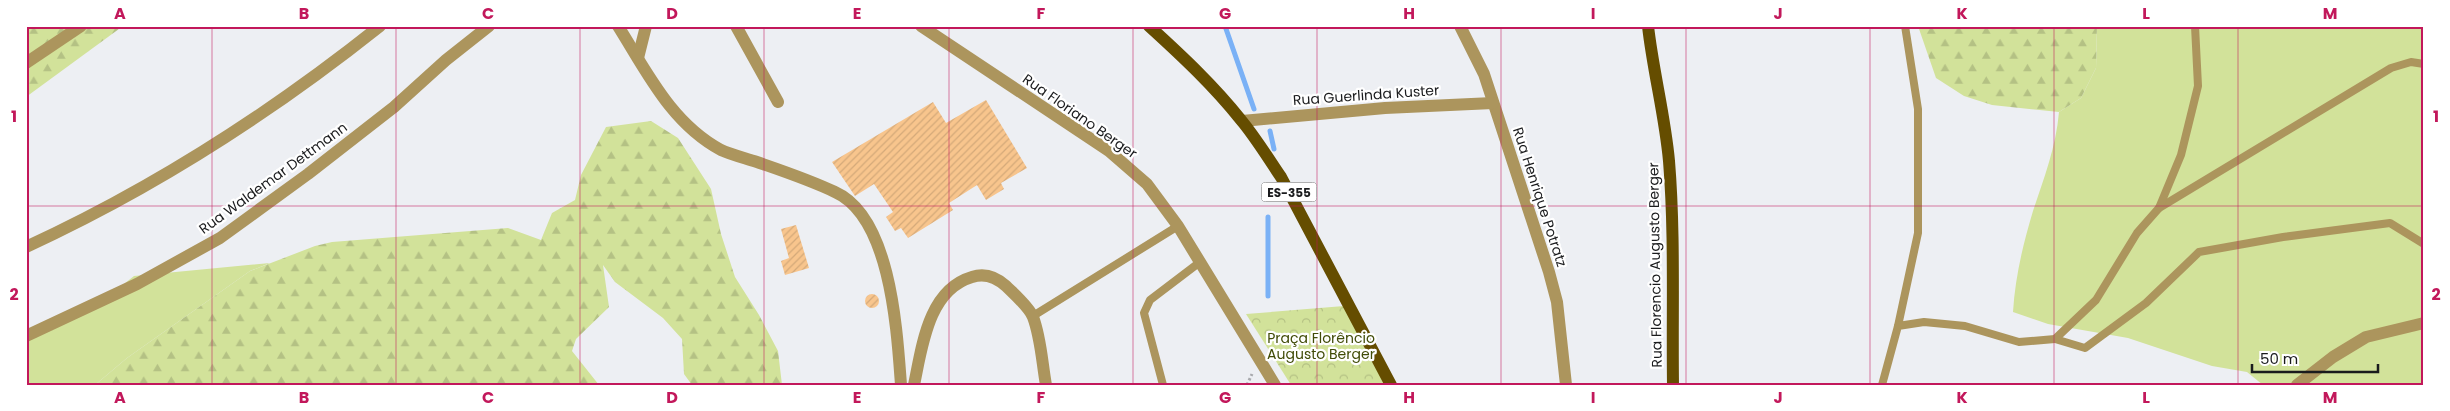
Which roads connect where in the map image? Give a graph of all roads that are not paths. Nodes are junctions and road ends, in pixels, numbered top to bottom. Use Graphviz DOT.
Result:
graph roads {
  1 [pos="81,26"];
  2 [pos="380,26"];
  3 [pos="489,26"];
  4 [pos="618,26"];
  5 [pos="646,26"];
  6 [pos="736,26"];
  7 [pos="920,26"];
  8 [pos="1149,26"];
  9 [pos="1460,26"];
  10 [pos="1648,26"];
  11 [pos="1905,26"];
  12 [pos="2195,26"];
  13 [pos="638,58"];
  14 [pos="26,63"];
  15 [pos="2424,64"];
  16 [pos="778,102"];
  17 [pos="1493,103"];
  18 [pos="1242,121"];
  19 [pos="2159,208"];
  20 [pos="1178,226"];
  21 [pos="2424,244"];
  22 [pos="26,247"];
  23 [pos="1200,262"];
  24 [pos="1033,316"];
  25 [pos="2424,323"];
  26 [pos="1898,326"];
  27 [pos="26,336"];
  28 [pos="2055,340"];
  29 [pos="901,385"];
  30 [pos="914,385"];
  31 [pos="1046,385"];
  32 [pos="1163,385"];
  33 [pos="1275,385"];
  34 [pos="1391,385"];
  35 [pos="1566,385"];
  36 [pos="1673,385"];
  37 [pos="1882,385"];
  38 [pos="2296,385"];
  1 -- 14 [label="street"];
  2 -- 22 [label="street"];
  3 -- 27 [label="street, Rua Waldemar Dettmann"];
  4 -- 13 [label="street"];
  5 -- 13 [label="street"];
  6 -- 16 [label="street"];
  7 -- 20 [label="street, Rua Floriano Berger"];
  8 -- 18 [label="main road, ES-355"];
  9 -- 17 [label="street, Rua Henrique Potratz"];
  10 -- 36 [label="main road, Rua Florencio Augusto Berger"];
  11 -- 26 [label="lane"];
  12 -- 19 [label="lane"];
  13 -- 29 [label="street"];
  15 -- 19 [label="lane"];
  17 -- 18 [label="street, Rua Guerlinda Kuster"];
  17 -- 35 [label="street, Rua Henrique Potratz"];
  18 -- 34 [label="main road, ES-355"];
  19 -- 28 [label="lane"];
  20 -- 23 [label="street, Rua Floriano Berger"];
  20 -- 24 [label="lane"];
  21 -- 28 [label="lane"];
  23 -- 32 [label="lane"];
  23 -- 33 [label="street, Rua Floriano Berger"];
  24 -- 30 [label="street"];
  24 -- 31 [label="street"];
  25 -- 38 [label="street"];
  26 -- 28 [label="lane"];
  26 -- 37 [label="lane"];
}
